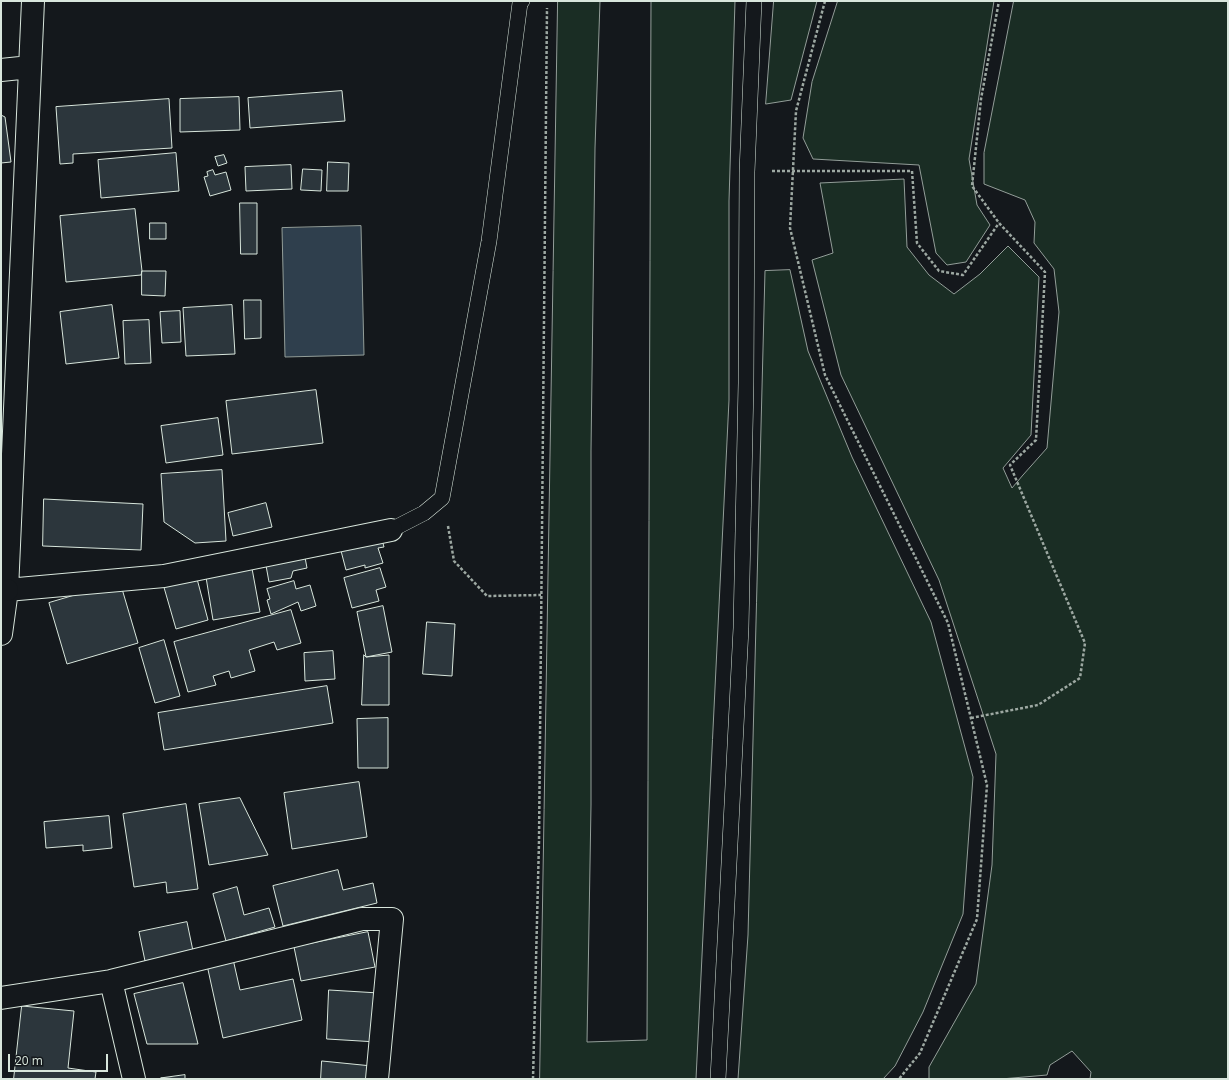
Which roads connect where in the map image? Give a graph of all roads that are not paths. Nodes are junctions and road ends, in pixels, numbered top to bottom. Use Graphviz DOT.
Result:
graph roads {
  1 [pos="33,1"];
  2 [pos="522,1"];
  3 [pos="754,1"];
  4 [pos="30,67"];
  5 [pos="1,70"];
  6 [pos="391,530"];
  7 [pos="4,590"];
  8 [pos="1,634"];
  9 [pos="111,981"];
  10 [pos="1,998"];
  11 [pos="134,1079"];
  12 [pos="377,1079"];
  13 [pos="718,1079"];
  1 -- 4 [label="street"];
  2 -- 6 [label="lane"];
  3 -- 13 [label="lane"];
  4 -- 5 [label="street"];
  4 -- 7 [label="street"];
  6 -- 7 [label="street"];
  7 -- 8 [label="street"];
  9 -- 10 [label="street"];
  9 -- 11 [label="street"];
  9 -- 12 [label="street"];
}
